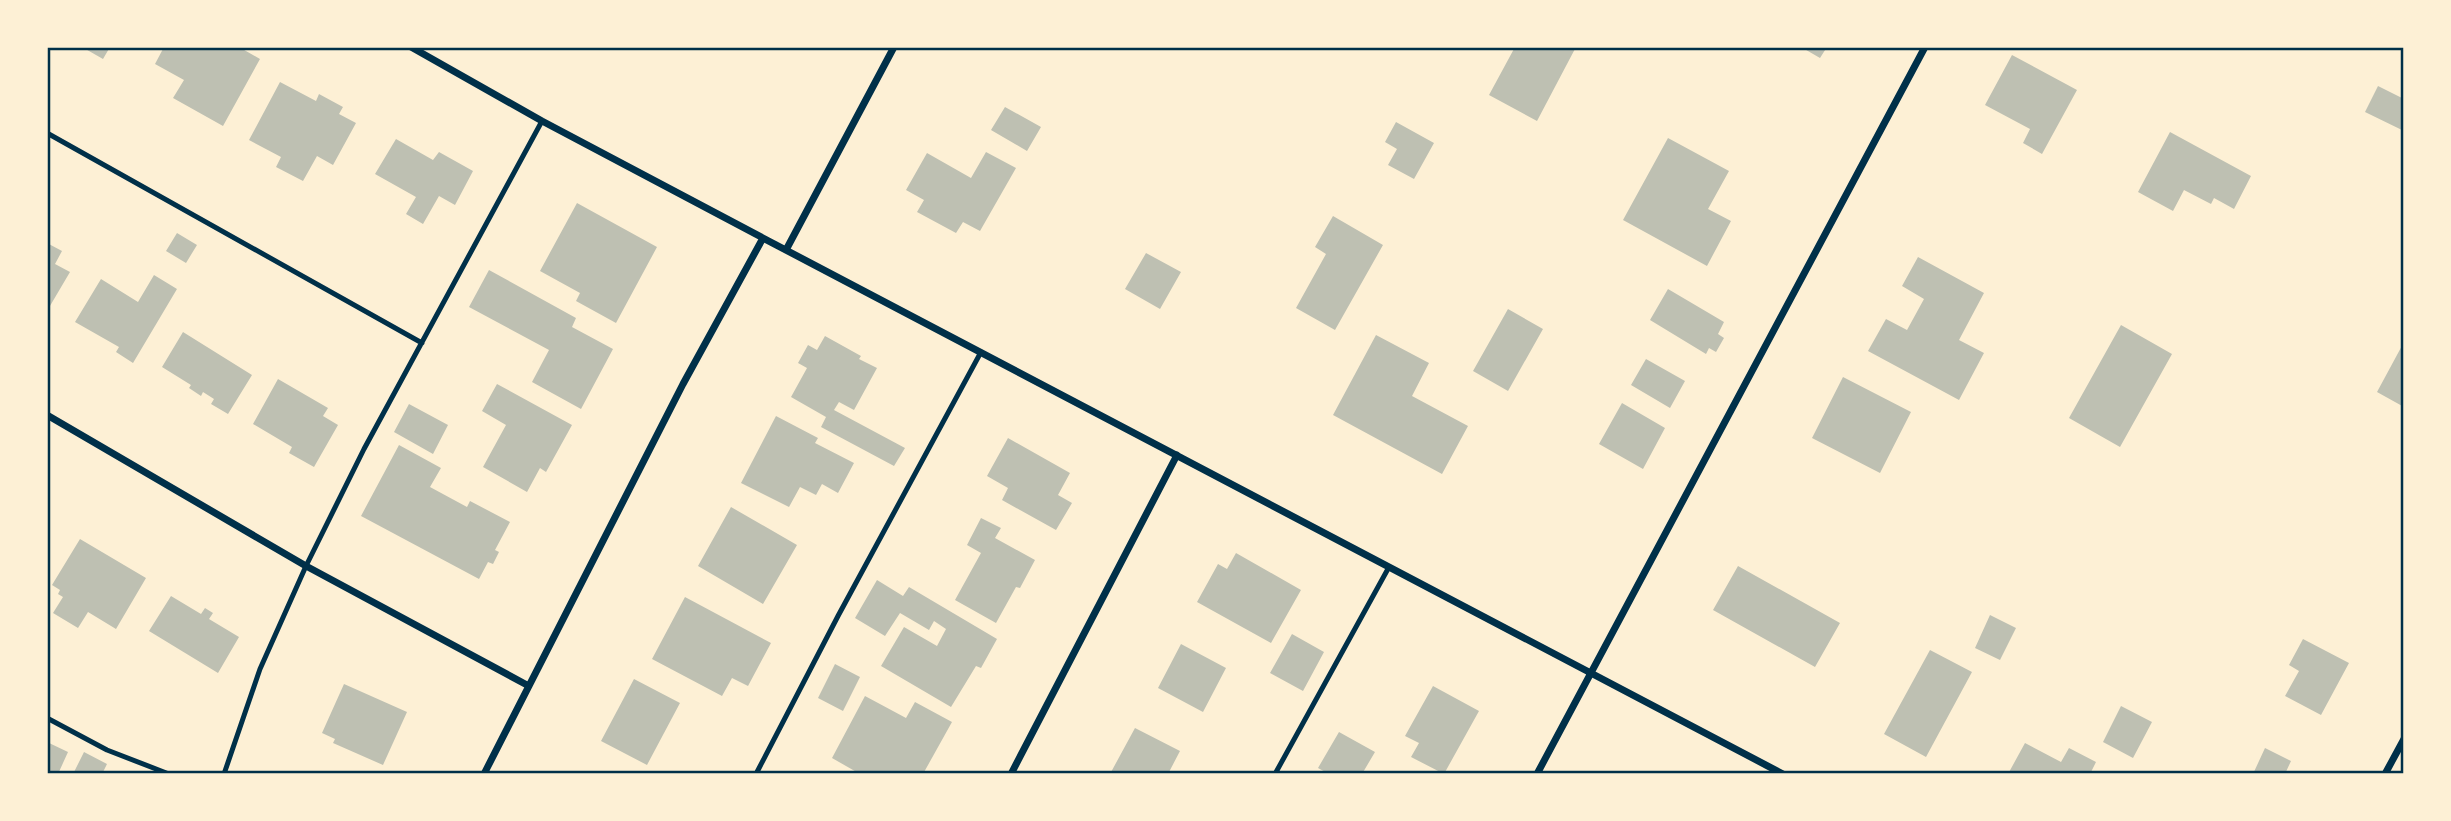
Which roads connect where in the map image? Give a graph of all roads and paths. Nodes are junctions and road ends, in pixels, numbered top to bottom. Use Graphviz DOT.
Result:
graph roads {
  1 [pos="411,47"];
  2 [pos="894,47"];
  3 [pos="1925,47"];
  4 [pos="542,121"];
  5 [pos="47,133"];
  6 [pos="763,238"];
  7 [pos="786,250"];
  8 [pos="422,343"];
  9 [pos="981,352"];
  10 [pos="47,415"];
  11 [pos="1177,455"];
  12 [pos="306,566"];
  13 [pos="1389,567"];
  14 [pos="1591,674"];
  15 [pos="527,685"];
  16 [pos="47,718"];
  17 [pos="2404,739"];
  18 [pos="169,774"];
  19 [pos="224,774"];
  20 [pos="484,774"];
  21 [pos="756,774"];
  22 [pos="1011,774"];
  23 [pos="1275,774"];
  24 [pos="1537,774"];
  25 [pos="1783,774"];
  26 [pos="2385,774"];
  1 -- 4 [label="street"];
  2 -- 7 [label="street"];
  3 -- 14 [label="street"];
  4 -- 6 [label="street"];
  4 -- 8 [label="lane"];
  5 -- 8 [label="lane"];
  6 -- 7 [label="street"];
  6 -- 15 [label="street"];
  7 -- 9 [label="street"];
  8 -- 12 [label="lane"];
  9 -- 11 [label="street"];
  9 -- 21 [label="lane"];
  10 -- 12 [label="street"];
  11 -- 13 [label="street"];
  11 -- 22 [label="street"];
  12 -- 15 [label="street"];
  12 -- 19 [label="lane"];
  13 -- 14 [label="street"];
  13 -- 23 [label="lane"];
  14 -- 24 [label="street"];
  14 -- 25 [label="street"];
  15 -- 20 [label="street"];
  16 -- 18 [label="lane"];
  17 -- 26 [label="street"];
}
